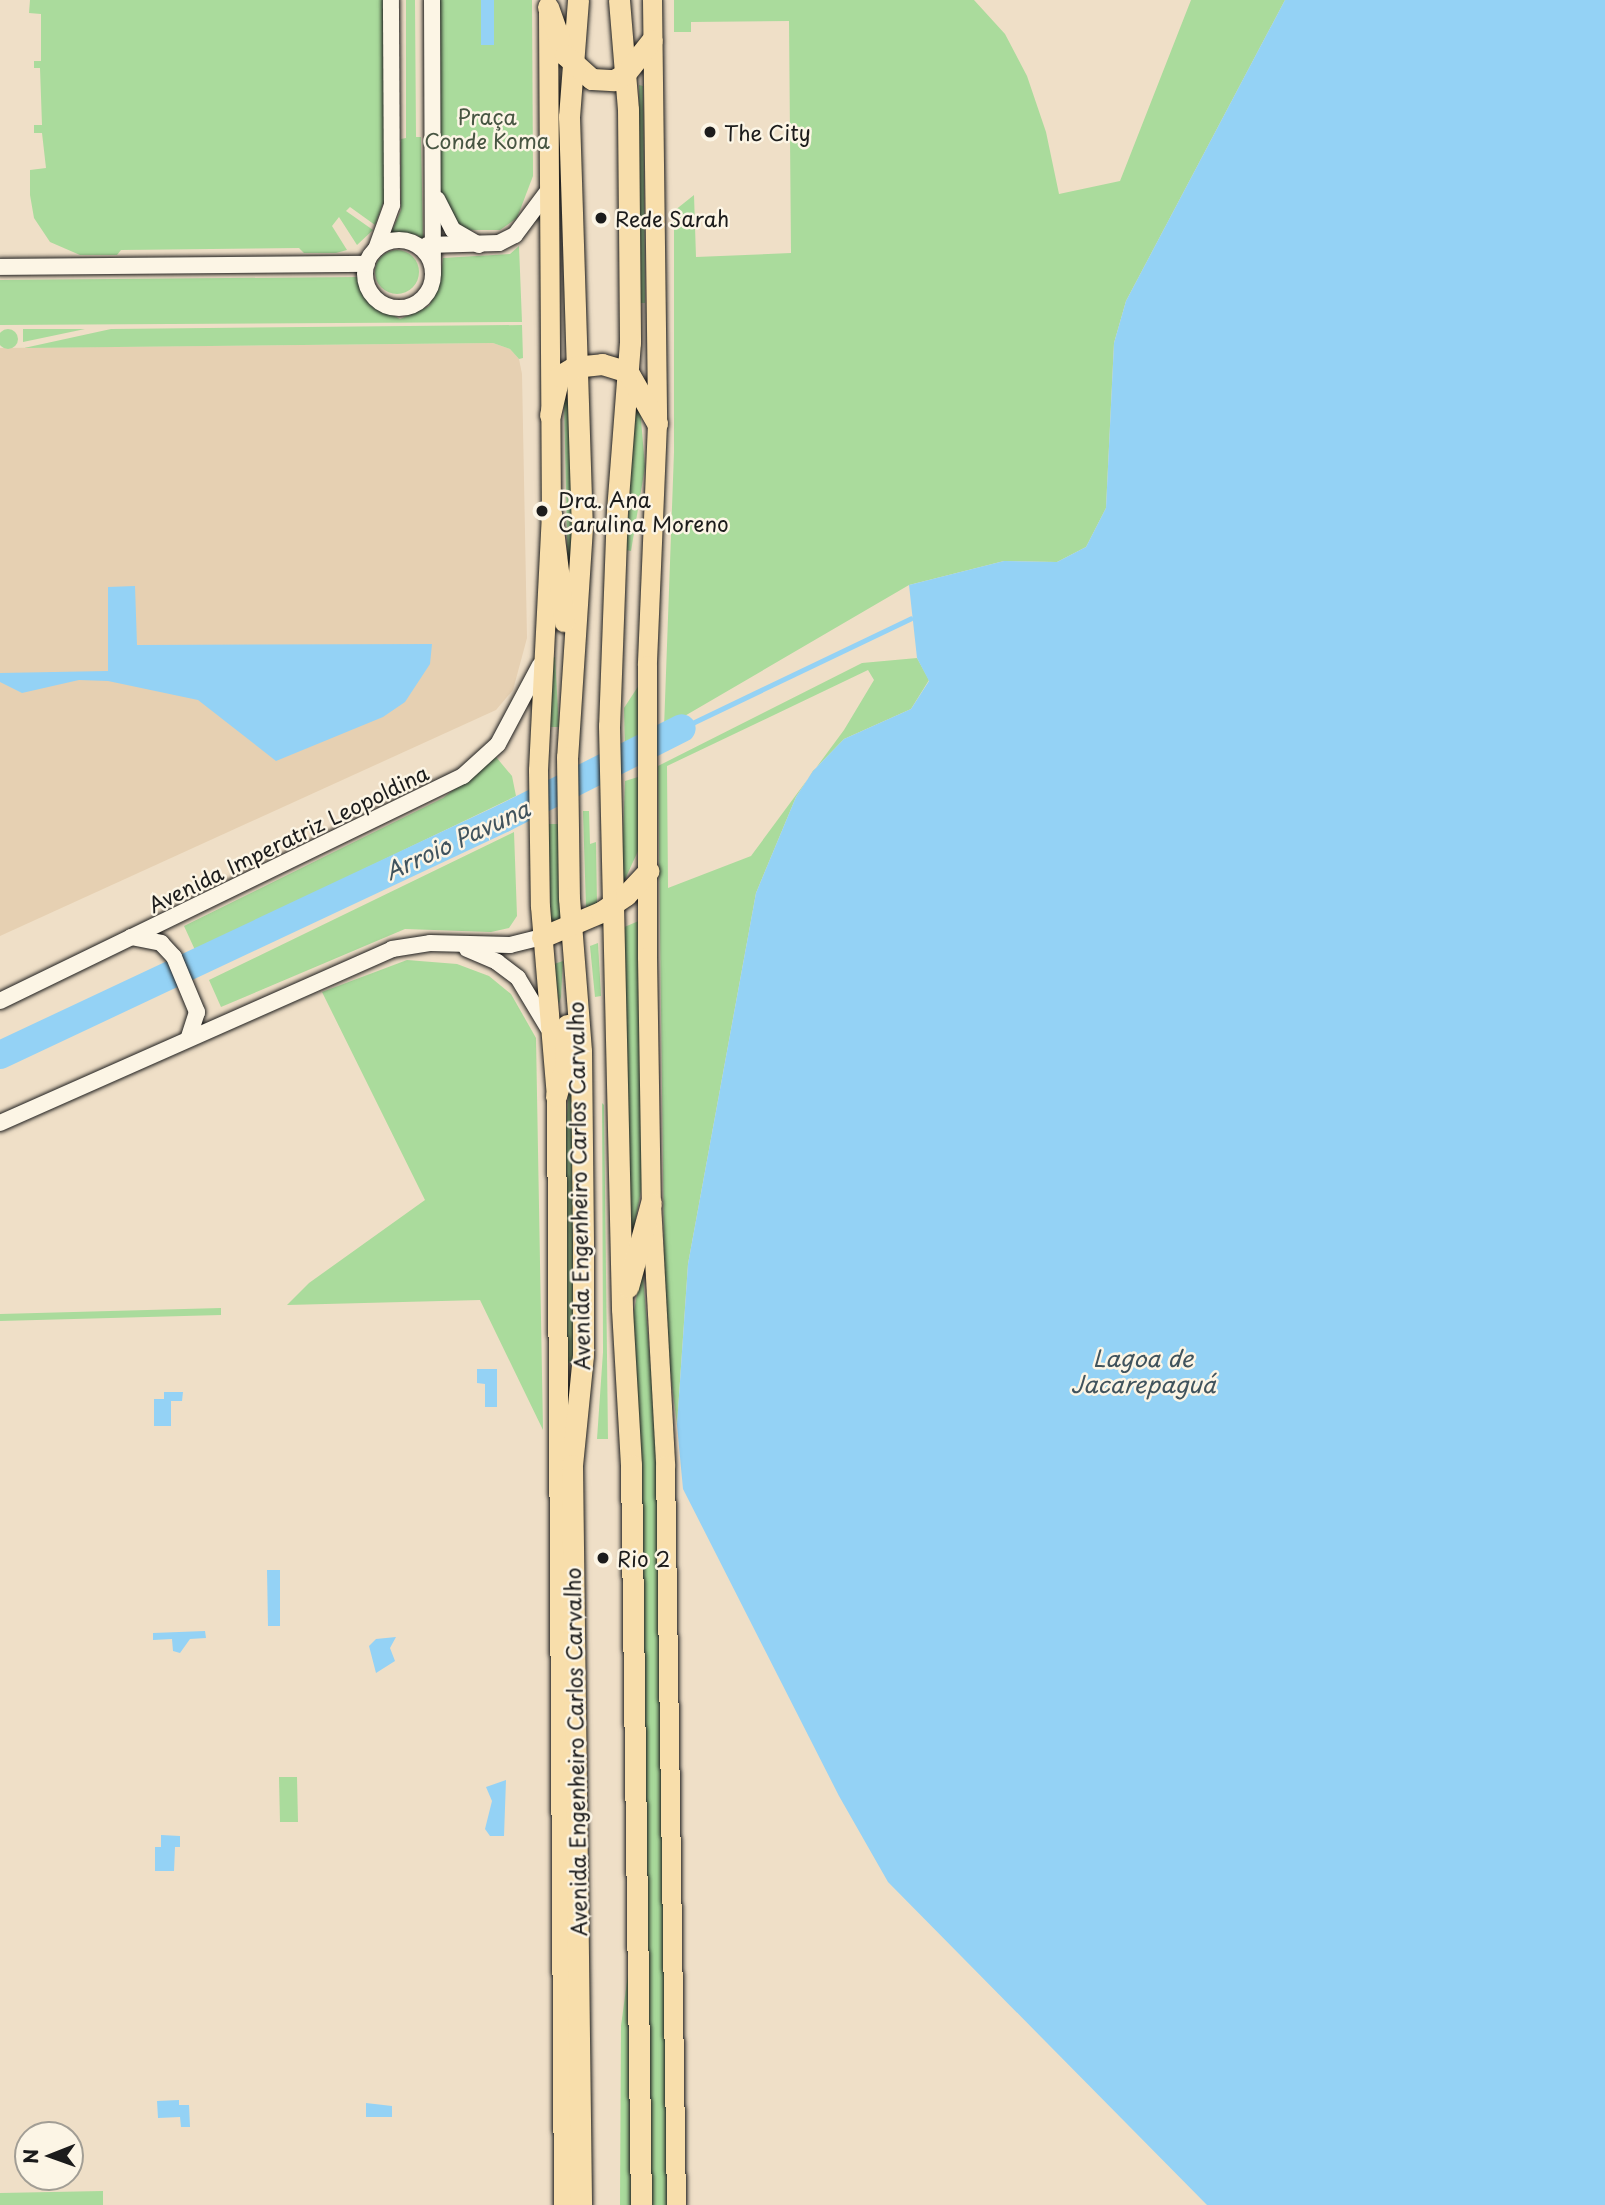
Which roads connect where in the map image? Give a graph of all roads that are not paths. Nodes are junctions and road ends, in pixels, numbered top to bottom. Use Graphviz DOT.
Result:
graph roads {
  1 [pos="391,0"];
  2 [pos="432,0"];
  3 [pos="578,0"];
  4 [pos="619,0"];
  5 [pos="652,0"];
  6 [pos="548,4"];
  7 [pos="652,40"];
  8 [pos="572,66"];
  9 [pos="625,75"];
  10 [pos="433,186"];
  11 [pos="547,192"];
  12 [pos="415,243"];
  13 [pos="434,246"];
  14 [pos="481,246"];
  15 [pos="376,249"];
  16 [pos="367,264"];
  17 [pos="0,267"];
  18 [pos="433,273"];
  19 [pos="574,368"];
  20 [pos="628,372"];
  21 [pos="550,415"];
  22 [pos="657,423"];
  23 [pos="551,513"];
  24 [pos="544,656"];
  25 [pos="571,670"];
  26 [pos="648,871"];
  27 [pos="612,904"];
  28 [pos="570,927"];
  29 [pos="131,937"];
  30 [pos="542,937"];
  31 [pos="458,946"];
  32 [pos="574,971"];
  33 [pos="0,1001"];
  34 [pos="188,1039"];
  35 [pos="555,1043"];
  36 [pos="556,1096"];
  37 [pos="0,1123"];
  38 [pos="651,1203"];
  39 [pos="622,1309"];
  40 [pos="563,2205"];
  41 [pos="581,2205"];
  42 [pos="640,2205"];
  43 [pos="676,2205"];
  1 -- 15 [label="street"];
  2 -- 10 [label="street"];
  3 -- 8 [label="highway, Avenida Engenheiro Carlos Carvalho"];
  4 -- 9 [label="highway, Avenida Engenheiro Carlos Carvalho"];
  5 -- 7 [label="main road"];
  6 -- 8 [label="highway"];
  6 -- 11 [label="main road, Avenida Engenheiro Carlos Carvalho"];
  7 -- 9 [label="highway"];
  7 -- 22 [label="main road"];
  8 -- 9 [label="highway"];
  8 -- 19 [label="highway, Avenida Engenheiro Carlos Carvalho"];
  9 -- 20 [label="highway, Avenida Engenheiro Carlos Carvalho"];
  10 -- 13 [label="street"];
  10 -- 14 [label="street"];
  11 -- 14 [label="street"];
  11 -- 21 [label="main road, Avenida Engenheiro Carlos Carvalho"];
  12 -- 13 [label="street"];
  12 -- 15 [label="street"];
  12 -- 18 [label="street"];
  13 -- 14 [label="street"];
  13 -- 18 [label="street"];
  15 -- 16 [label="street"];
  16 -- 17 [label="street"];
  16 -- 18 [label="street"];
  19 -- 20 [label="highway"];
  19 -- 21 [label="highway"];
  19 -- 25 [label="highway, Avenida Engenheiro Carlos Carvalho"];
  20 -- 22 [label="highway"];
  20 -- 27 [label="highway, Avenida Engenheiro Carlos Carvalho"];
  21 -- 23 [label="main road, Avenida Engenheiro Carlos Carvalho"];
  22 -- 26 [label="main road"];
  23 -- 24 [label="main road, Avenida Engenheiro Carlos Carvalho"];
  23 -- 25 [label="highway"];
  24 -- 29 [label="street, Avenida Imperatriz Leopoldina"];
  24 -- 30 [label="main road, Avenida Engenheiro Carlos Carvalho"];
  25 -- 28 [label="highway, Avenida Engenheiro Carlos Carvalho"];
  26 -- 27 [label="highway"];
  26 -- 38 [label="main road"];
  27 -- 28 [label="highway"];
  27 -- 39 [label="highway, Avenida Engenheiro Carlos Carvalho"];
  28 -- 30 [label="highway"];
  28 -- 32 [label="highway, Avenida Engenheiro Carlos Carvalho"];
  29 -- 33 [label="street, Avenida Imperatriz Leopoldina"];
  29 -- 34 [label="street"];
  30 -- 31 [label="street"];
  30 -- 35 [label="main road, Avenida Engenheiro Carlos Carvalho"];
  31 -- 34 [label="street"];
  31 -- 35 [label="street"];
  32 -- 36 [label="highway"];
  32 -- 41 [label="highway, Avenida Engenheiro Carlos Carvalho"];
  34 -- 37 [label="street"];
  35 -- 36 [label="main road, Avenida Engenheiro Carlos Carvalho"];
  36 -- 40 [label="main road, Avenida Engenheiro Carlos Carvalho"];
  38 -- 39 [label="highway"];
  38 -- 43 [label="main road"];
  39 -- 42 [label="highway, Avenida Engenheiro Carlos Carvalho"];
}
